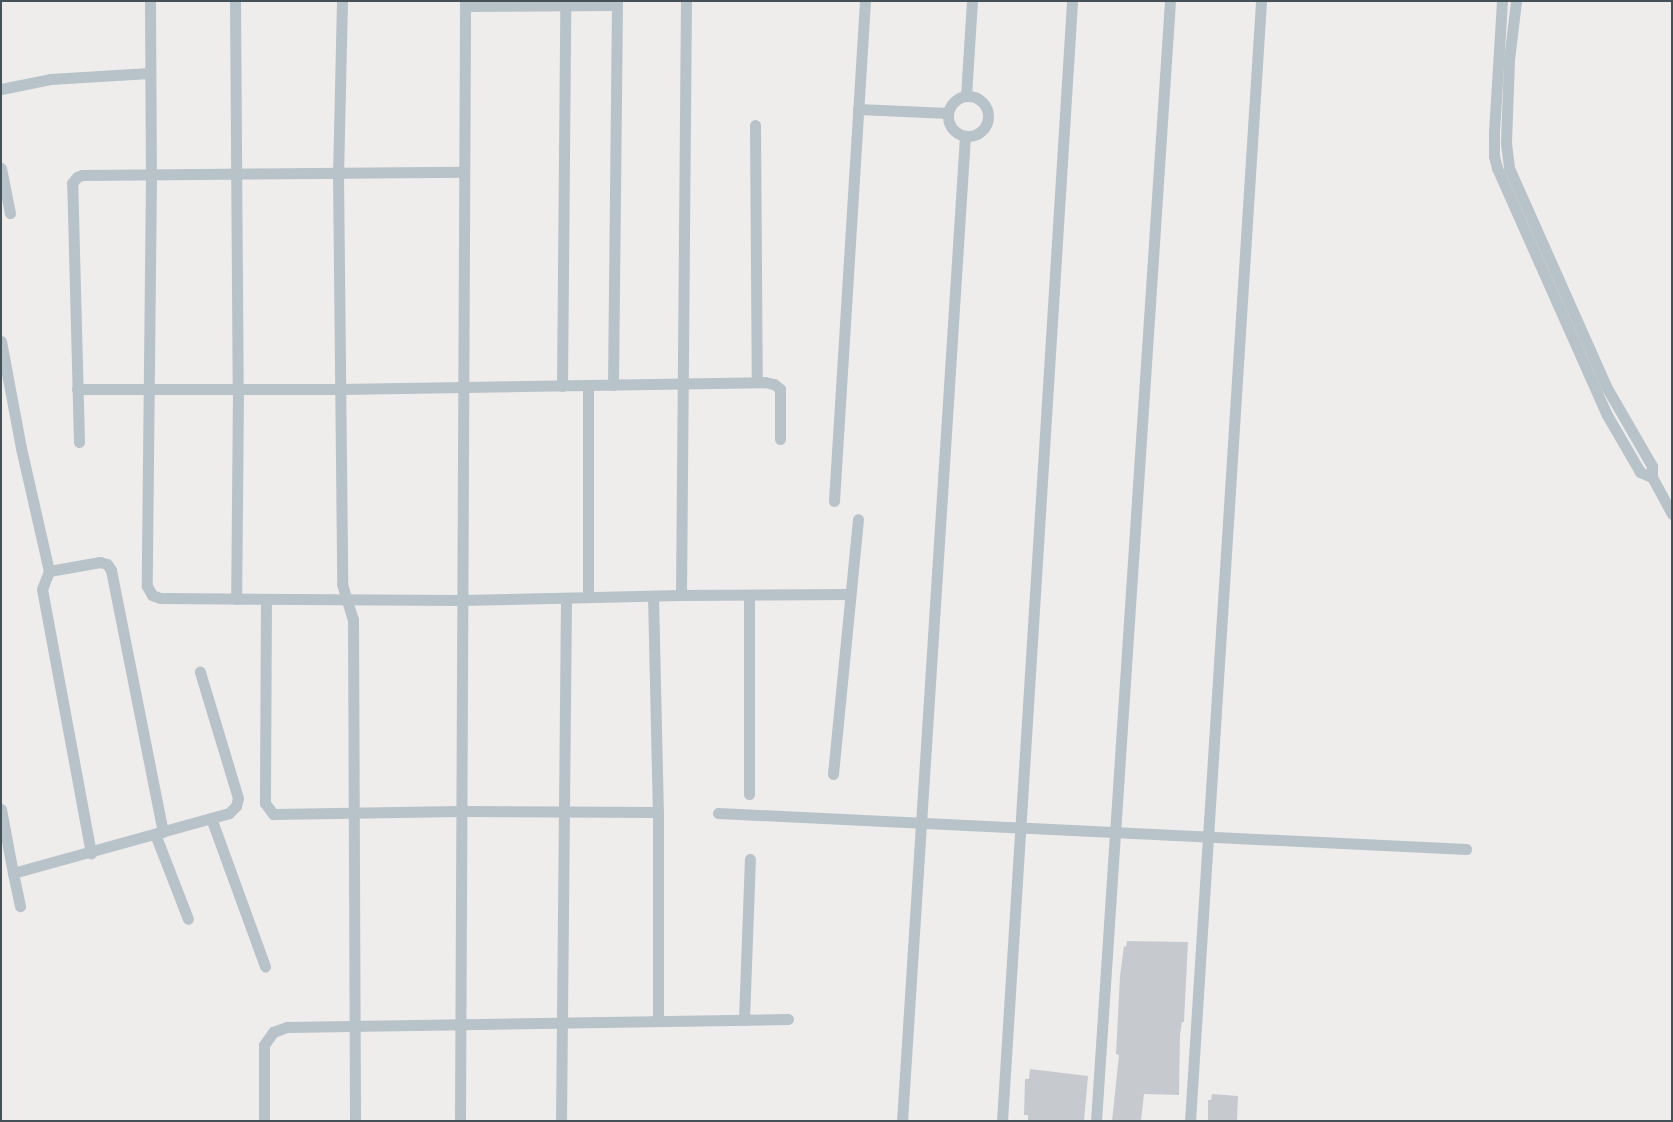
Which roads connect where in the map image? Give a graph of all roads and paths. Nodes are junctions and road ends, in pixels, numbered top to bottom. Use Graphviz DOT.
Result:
graph roads {
  1 [pos="150,1"];
  2 [pos="235,1"];
  3 [pos="342,1"];
  4 [pos="686,1"];
  5 [pos="865,1"];
  6 [pos="972,1"];
  7 [pos="1072,1"];
  8 [pos="1170,1"];
  9 [pos="1261,1"];
  10 [pos="1502,1"];
  11 [pos="1516,1"];
  12 [pos="465,3"];
  13 [pos="617,3"];
  14 [pos="565,5"];
  15 [pos="150,73"];
  16 [pos="1,89"];
  17 [pos="966,96"];
  18 [pos="858,109"];
  19 [pos="948,113"];
  20 [pos="755,125"];
  21 [pos="965,136"];
  22 [pos="1,168"];
  23 [pos="463,172"];
  24 [pos="338,174"];
  25 [pos="151,175"];
  26 [pos="236,175"];
  27 [pos="10,212"];
  28 [pos="1,341"];
  29 [pos="757,382"];
  30 [pos="684,384"];
  31 [pos="588,385"];
  32 [pos="614,385"];
  33 [pos="562,386"];
  34 [pos="462,387"];
  35 [pos="238,388"];
  36 [pos="77,389"];
  37 [pos="149,389"];
  38 [pos="340,389"];
  39 [pos="780,439"];
  40 [pos="79,442"];
  41 [pos="1652,478"];
  42 [pos="834,501"];
  43 [pos="1672,514"];
  44 [pos="858,519"];
  45 [pos="49,571"];
  46 [pos="850,594"];
  47 [pos="681,595"];
  48 [pos="749,595"];
  49 [pos="654,596"];
  50 [pos="588,597"];
  51 [pos="566,598"];
  52 [pos="236,599"];
  53 [pos="266,599"];
  54 [pos="347,599"];
  55 [pos="461,600"];
  56 [pos="200,672"];
  57 [pos="833,774"];
  58 [pos="750,794"];
  59 [pos="1,809"];
  60 [pos="460,811"];
  61 [pos="566,812"];
  62 [pos="658,812"];
  63 [pos="354,813"];
  64 [pos="718,813"];
  65 [pos="210,818"];
  66 [pos="921,822"];
  67 [pos="1020,828"];
  68 [pos="1114,832"];
  69 [pos="159,833"];
  70 [pos="1208,837"];
  71 [pos="1466,849"];
  72 [pos="90,853"];
  73 [pos="750,859"];
  74 [pos="13,873"];
  75 [pos="20,906"];
  76 [pos="188,919"];
  77 [pos="266,966"];
  78 [pos="788,1019"];
  79 [pos="744,1020"];
  80 [pos="658,1021"];
  81 [pos="563,1024"];
  82 [pos="460,1025"];
  83 [pos="356,1027"];
  84 [pos="264,1121"];
  85 [pos="355,1121"];
  86 [pos="460,1121"];
  87 [pos="561,1121"];
  88 [pos="902,1121"];
  89 [pos="1002,1121"];
  90 [pos="1096,1121"];
  91 [pos="1190,1121"];
  1 -- 15 [label="street"];
  2 -- 26 [label="street"];
  3 -- 24 [label="street"];
  4 -- 30 [label="street"];
  5 -- 18 [label="street"];
  6 -- 17 [label="street"];
  7 -- 67 [label="street"];
  8 -- 68 [label="street"];
  9 -- 70 [label="street"];
  10 -- 41 [label="street"];
  11 -- 41 [label="street"];
  12 -- 14 [label="street"];
  12 -- 23 [label="street"];
  13 -- 14 [label="street"];
  13 -- 32 [label="street"];
  14 -- 33 [label="street"];
  15 -- 16 [label="street"];
  15 -- 25 [label="street"];
  17 -- 19 [label="street"];
  17 -- 21 [label="street"];
  18 -- 19 [label="street"];
  18 -- 42 [label="street"];
  19 -- 21 [label="street"];
  20 -- 29 [label="street"];
  21 -- 66 [label="street"];
  22 -- 27 [label="street"];
  23 -- 24 [label="street"];
  23 -- 34 [label="street"];
  24 -- 26 [label="street"];
  24 -- 38 [label="street"];
  25 -- 26 [label="street"];
  25 -- 36 [label="street"];
  25 -- 37 [label="street"];
  26 -- 35 [label="street"];
  28 -- 45 [label="street"];
  29 -- 30 [label="street"];
  29 -- 39 [label="street"];
  30 -- 32 [label="street"];
  30 -- 47 [label="street"];
  31 -- 32 [label="street"];
  31 -- 33 [label="street"];
  31 -- 50 [label="street"];
  33 -- 34 [label="street"];
  34 -- 38 [label="street"];
  34 -- 55 [label="street"];
  35 -- 37 [label="street"];
  35 -- 38 [label="street"];
  35 -- 52 [label="street"];
  36 -- 37 [label="street"];
  36 -- 40 [label="street"];
  37 -- 52 [label="street"];
  38 -- 54 [label="street"];
  41 -- 43 [label="street"];
  44 -- 46 [label="street"];
  45 -- 69 [label="street"];
  45 -- 72 [label="street"];
  46 -- 48 [label="street"];
  46 -- 57 [label="street"];
  47 -- 48 [label="street"];
  47 -- 49 [label="street"];
  48 -- 58 [label="street"];
  49 -- 50 [label="street"];
  49 -- 62 [label="street"];
  50 -- 51 [label="street"];
  51 -- 55 [label="street"];
  51 -- 61 [label="street"];
  52 -- 53 [label="street"];
  53 -- 54 [label="street"];
  53 -- 63 [label="street"];
  54 -- 55 [label="street"];
  54 -- 63 [label="street"];
  55 -- 60 [label="street"];
  56 -- 65 [label="street"];
  59 -- 74 [label="street"];
  60 -- 61 [label="street"];
  60 -- 63 [label="street"];
  60 -- 82 [label="street"];
  61 -- 62 [label="street"];
  61 -- 81 [label="street"];
  62 -- 80 [label="street"];
  63 -- 83 [label="street"];
  64 -- 66 [label="street"];
  65 -- 69 [label="street"];
  65 -- 77 [label="street"];
  66 -- 67 [label="street"];
  66 -- 88 [label="street"];
  67 -- 68 [label="street"];
  67 -- 89 [label="street"];
  68 -- 70 [label="street"];
  68 -- 90 [label="street"];
  69 -- 72 [label="street"];
  69 -- 76 [label="street"];
  70 -- 71 [label="street"];
  70 -- 91 [label="street"];
  72 -- 74 [label="street"];
  73 -- 79 [label="street"];
  74 -- 75 [label="street"];
  78 -- 79 [label="street"];
  79 -- 80 [label="street"];
  80 -- 81 [label="street"];
  81 -- 82 [label="street"];
  81 -- 87 [label="street"];
  82 -- 83 [label="street"];
  82 -- 86 [label="street"];
  83 -- 84 [label="street"];
  83 -- 85 [label="street"];
}
